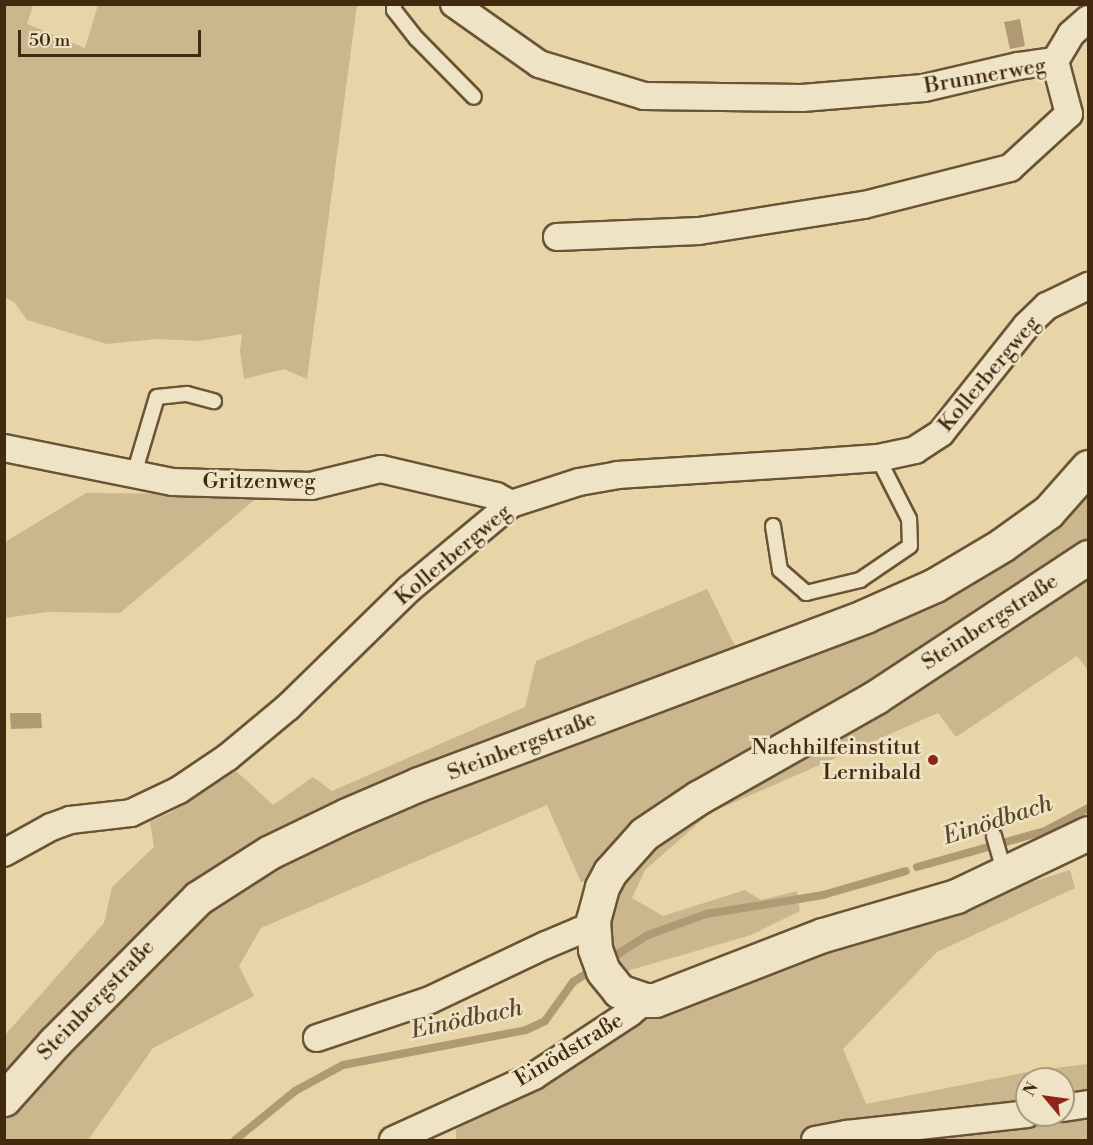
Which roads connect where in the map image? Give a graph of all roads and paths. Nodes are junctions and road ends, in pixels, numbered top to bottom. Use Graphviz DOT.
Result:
graph roads {
  1 [pos="394,4"];
  2 [pos="454,4"];
  3 [pos="1089,18"];
  4 [pos="1055,62"];
  5 [pos="474,97"];
  6 [pos="557,237"];
  7 [pos="1089,286"];
  8 [pos="214,401"];
  9 [pos="4,448"];
  10 [pos="878,458"];
  11 [pos="1089,467"];
  12 [pos="134,474"];
  13 [pos="511,504"];
  14 [pos="773,526"];
  15 [pos="1089,557"];
  16 [pos="1089,833"];
  17 [pos="4,853"];
  18 [pos="594,939"];
  19 [pos="632,995"];
  20 [pos="317,1038"];
  21 [pos="4,1099"];
  22 [pos="1015,1114"];
  23 [pos="393,1140"];
  24 [pos="815,1140"];
  1 -- 5 [label="lane"];
  2 -- 4 [label="street, Brunnerweg"];
  3 -- 4 [label="street"];
  4 -- 6 [label="street, Brunnerweg"];
  7 -- 10 [label="street, Kollerbergweg"];
  8 -- 12 [label="lane"];
  9 -- 12 [label="street, Gritzenweg"];
  10 -- 13 [label="street, Kollerbergweg"];
  10 -- 14 [label="lane"];
  11 -- 21 [label="main road, Steinbergstraße"];
  12 -- 13 [label="street, Gritzenweg"];
  13 -- 17 [label="street, Kollerbergweg"];
  15 -- 18 [label="main road, Steinbergstraße"];
  16 -- 19 [label="main road"];
  18 -- 19 [label="main road"];
  18 -- 20 [label="street"];
  19 -- 23 [label="street, Einödstraße"];
  22 -- 24 [label="street"];
}
